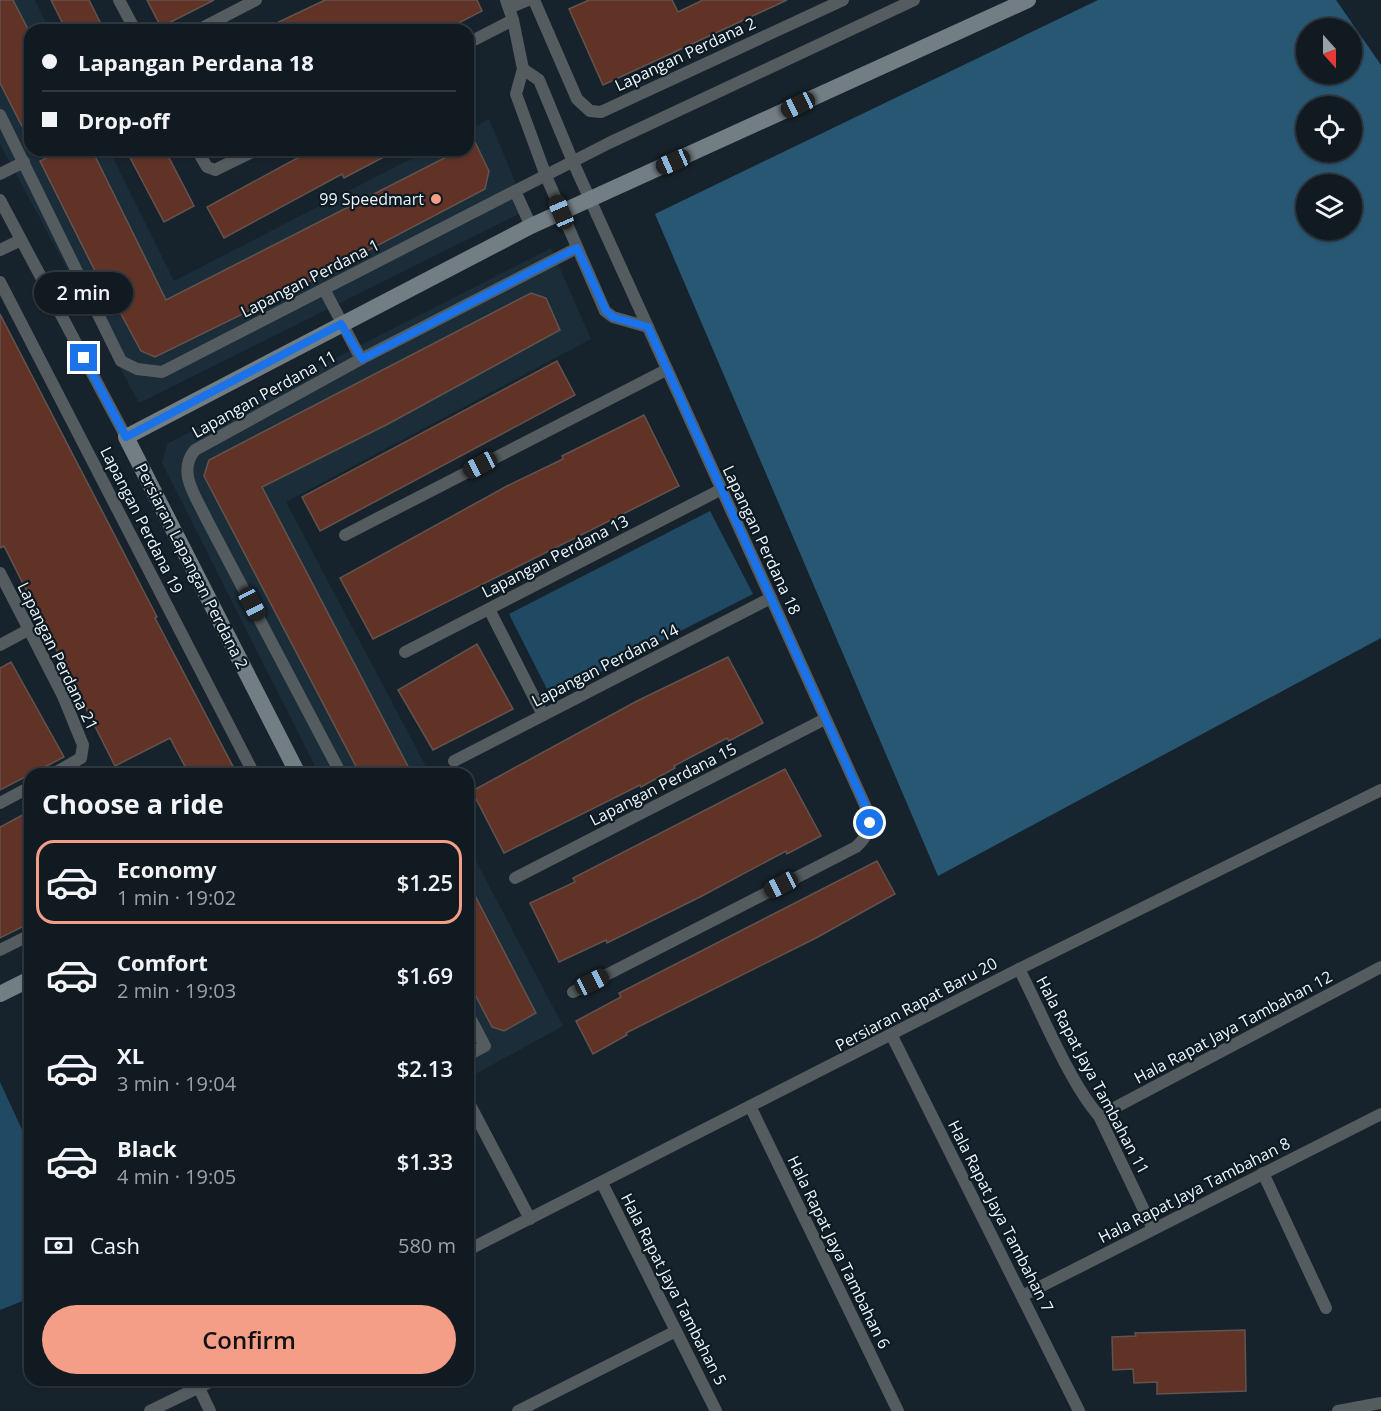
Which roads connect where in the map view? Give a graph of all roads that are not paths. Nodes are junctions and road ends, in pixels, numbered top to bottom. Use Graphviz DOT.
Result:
graph roads {
  1 [pos="118,0"];
  2 [pos="256,0"];
  3 [pos="528,0"];
  4 [pos="534,0"];
  5 [pos="843,0"];
  6 [pos="914,0"];
  7 [pos="1028,0"];
  8 [pos="509,9"];
  9 [pos="132,24"];
  10 [pos="210,24"];
  11 [pos="474,38"];
  12 [pos="523,69"];
  13 [pos="0,115"];
  14 [pos="200,156"];
  15 [pos="244,156"];
  16 [pos="24,162"];
  17 [pos="573,162"];
  18 [pos="0,174"];
  19 [pos="546,176"];
  20 [pos="515,191"];
  21 [pos="0,200"];
  22 [pos="589,200"];
  23 [pos="561,212"];
  24 [pos="531,226"];
  25 [pos="21,240"];
  26 [pos="577,248"];
  27 [pos="0,250"];
  28 [pos="0,282"];
  29 [pos="324,290"];
  30 [pos="341,324"];
  31 [pos="648,327"];
  32 [pos="362,359"];
  33 [pos="666,370"];
  34 [pos="126,437"];
  35 [pos="720,490"];
  36 [pos="345,535"];
  37 [pos="0,573"];
  38 [pos="771,598"];
  39 [pos="489,609"];
  40 [pos="28,630"];
  41 [pos="0,645"];
  42 [pos="405,652"];
  43 [pos="543,715"];
  44 [pos="825,719"];
  45 [pos="454,761"];
  46 [pos="64,768"];
  47 [pos="251,768"];
  48 [pos="295,768"];
  49 [pos="338,768"];
  50 [pos="24,790"];
  51 [pos="1381,790"];
  52 [pos="0,803"];
  53 [pos="515,878"];
  54 [pos="24,938"];
  55 [pos="0,950"];
  56 [pos="1381,967"];
  57 [pos="1019,969"];
  58 [pos="24,982"];
  59 [pos="573,992"];
  60 [pos="0,994"];
  61 [pos="474,1025"];
  62 [pos="892,1036"];
  63 [pos="474,1051"];
  64 [pos="751,1108"];
  65 [pos="474,1112"];
  66 [pos="1381,1114"];
  67 [pos="1100,1116"];
  68 [pos="1263,1173"];
  69 [pos="602,1183"];
  70 [pos="530,1219"];
  71 [pos="1153,1229"];
  72 [pos="474,1247"];
  73 [pos="1022,1296"];
  74 [pos="1326,1308"];
  75 [pos="676,1331"];
  76 [pos="203,1386"];
  77 [pos="199,1388"];
  78 [pos="1381,1403"];
  79 [pos="895,1410"];
  80 [pos="150,1411"];
  81 [pos="210,1411"];
  82 [pos="518,1411"];
  83 [pos="717,1411"];
  84 [pos="1079,1411"];
  85 [pos="1338,1411"];
  1 -- 9 [label="street"];
  2 -- 10 [label="street"];
  3 -- 8 [label="street"];
  4 -- 5 [label="street, Lapangan Perdana 2"];
  6 -- 17 [label="street, Lapangan Perdana 1"];
  7 -- 22 [label="street"];
  8 -- 11 [label="street"];
  8 -- 12 [label="street"];
  12 -- 17 [label="street, Lapangan Perdana 18"];
  12 -- 19 [label="street"];
  13 -- 16 [label="street, Lapangan Perdana 1"];
  14 -- 15 [label="street"];
  16 -- 18 [label="street"];
  16 -- 29 [label="street, Lapangan Perdana 1"];
  17 -- 19 [label="street, Lapangan Perdana 1"];
  17 -- 22 [label="street, Lapangan Perdana 18"];
  19 -- 20 [label="street, Lapangan Perdana 1"];
  19 -- 23 [label="street"];
  20 -- 24 [label="street"];
  20 -- 29 [label="street, Lapangan Perdana 1"];
  21 -- 25 [label="street, Persiaran Lapangan Perdana 2"];
  22 -- 23 [label="street"];
  22 -- 31 [label="street, Lapangan Perdana 18"];
  23 -- 24 [label="street"];
  23 -- 26 [label="street"];
  24 -- 30 [label="street"];
  25 -- 27 [label="street"];
  25 -- 34 [label="street, Persiaran Lapangan Perdana 2"];
  26 -- 31 [label="street"];
  26 -- 32 [label="street, Lapangan Perdana 11"];
  28 -- 47 [label="street, Lapangan Perdana 19"];
  29 -- 30 [label="street"];
  30 -- 32 [label="street"];
  30 -- 34 [label="street"];
  31 -- 33 [label="street, Lapangan Perdana 18"];
  32 -- 49 [label="street, Lapangan Perdana 11"];
  33 -- 35 [label="street, Lapangan Perdana 18"];
  33 -- 36 [label="street"];
  34 -- 48 [label="street, Persiaran Lapangan Perdana 2"];
  35 -- 38 [label="street, Lapangan Perdana 18"];
  35 -- 39 [label="street, Lapangan Perdana 13"];
  37 -- 40 [label="street, Lapangan Perdana 21"];
  38 -- 43 [label="street, Lapangan Perdana 14"];
  38 -- 44 [label="street, Lapangan Perdana 18"];
  39 -- 42 [label="street, Lapangan Perdana 13"];
  39 -- 43 [label="street"];
  40 -- 41 [label="street"];
  40 -- 46 [label="street, Lapangan Perdana 21"];
  43 -- 45 [label="street, Lapangan Perdana 14"];
  44 -- 53 [label="street, Lapangan Perdana 15"];
  44 -- 59 [label="street, Lapangan Perdana 18"];
  50 -- 52 [label="street"];
  51 -- 57 [label="street, Persiaran Rapat Baru 20"];
  54 -- 55 [label="street"];
  56 -- 67 [label="street, Hala Rapat Jaya Tambahan 12"];
  57 -- 62 [label="street, Persiaran Rapat Baru 20"];
  57 -- 67 [label="street, Hala Rapat Jaya Tambahan 11"];
  58 -- 60 [label="street"];
  61 -- 63 [label="street"];
  62 -- 64 [label="street, Persiaran Rapat Baru 20"];
  62 -- 73 [label="street, Hala Rapat Jaya Tambahan 7"];
  64 -- 69 [label="street, Persiaran Rapat Baru 20"];
  64 -- 79 [label="street, Hala Rapat Jaya Tambahan 6"];
  65 -- 70 [label="street"];
  66 -- 68 [label="street, Hala Rapat Jaya Tambahan 8"];
  67 -- 71 [label="street, Hala Rapat Jaya Tambahan 11"];
  68 -- 71 [label="street, Hala Rapat Jaya Tambahan 8"];
  68 -- 74 [label="street"];
  69 -- 70 [label="street, Persiaran Rapat Baru 20"];
  69 -- 75 [label="street, Hala Rapat Jaya Tambahan 5"];
  70 -- 72 [label="street, Persiaran Rapat Baru 20"];
  71 -- 73 [label="street, Hala Rapat Jaya Tambahan 8"];
  73 -- 84 [label="street, Hala Rapat Jaya Tambahan 7"];
  75 -- 82 [label="street"];
  75 -- 83 [label="street, Hala Rapat Jaya Tambahan 5"];
  76 -- 77 [label="street"];
  77 -- 80 [label="street"];
  77 -- 81 [label="street"];
  78 -- 85 [label="street"];
}
